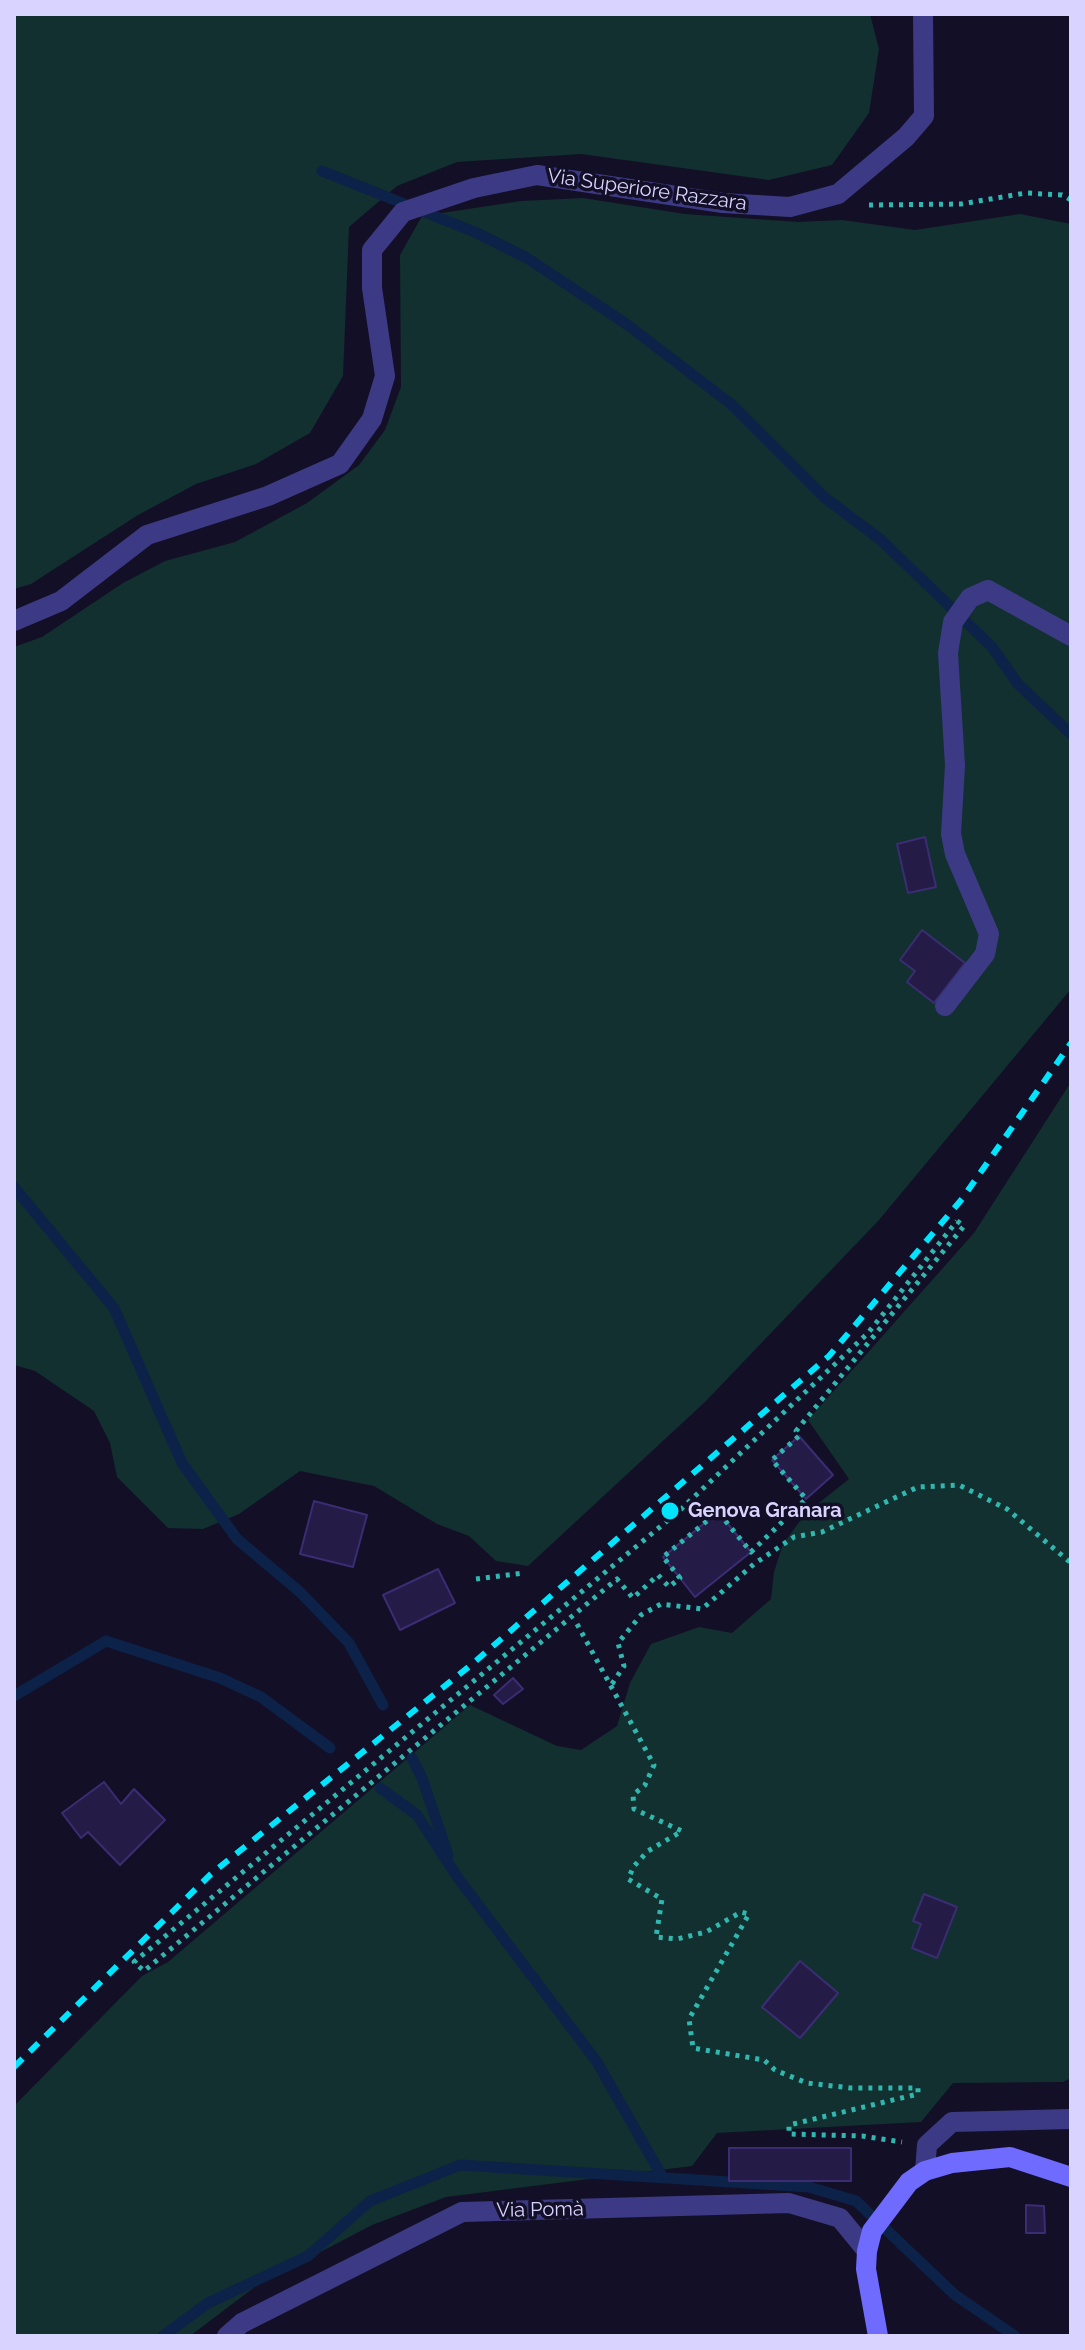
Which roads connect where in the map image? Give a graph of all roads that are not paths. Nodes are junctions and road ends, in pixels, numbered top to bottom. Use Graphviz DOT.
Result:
graph roads {
  1 [pos="923,14"];
  2 [pos="14,621"];
  3 [pos="1071,636"];
  4 [pos="945,1006"];
  5 [pos="1071,2119"];
  6 [pos="925,2171"];
  7 [pos="1071,2177"];
  8 [pos="869,2241"];
  9 [pos="227,2336"];
  10 [pos="878,2336"];
  1 -- 2 [label="street, Via Superiore Razzara"];
  3 -- 4 [label="street"];
  5 -- 6 [label="street"];
  6 -- 7 [label="street"];
  6 -- 8 [label="street"];
  8 -- 9 [label="street, Via Pomà"];
  8 -- 10 [label="street"];
}
